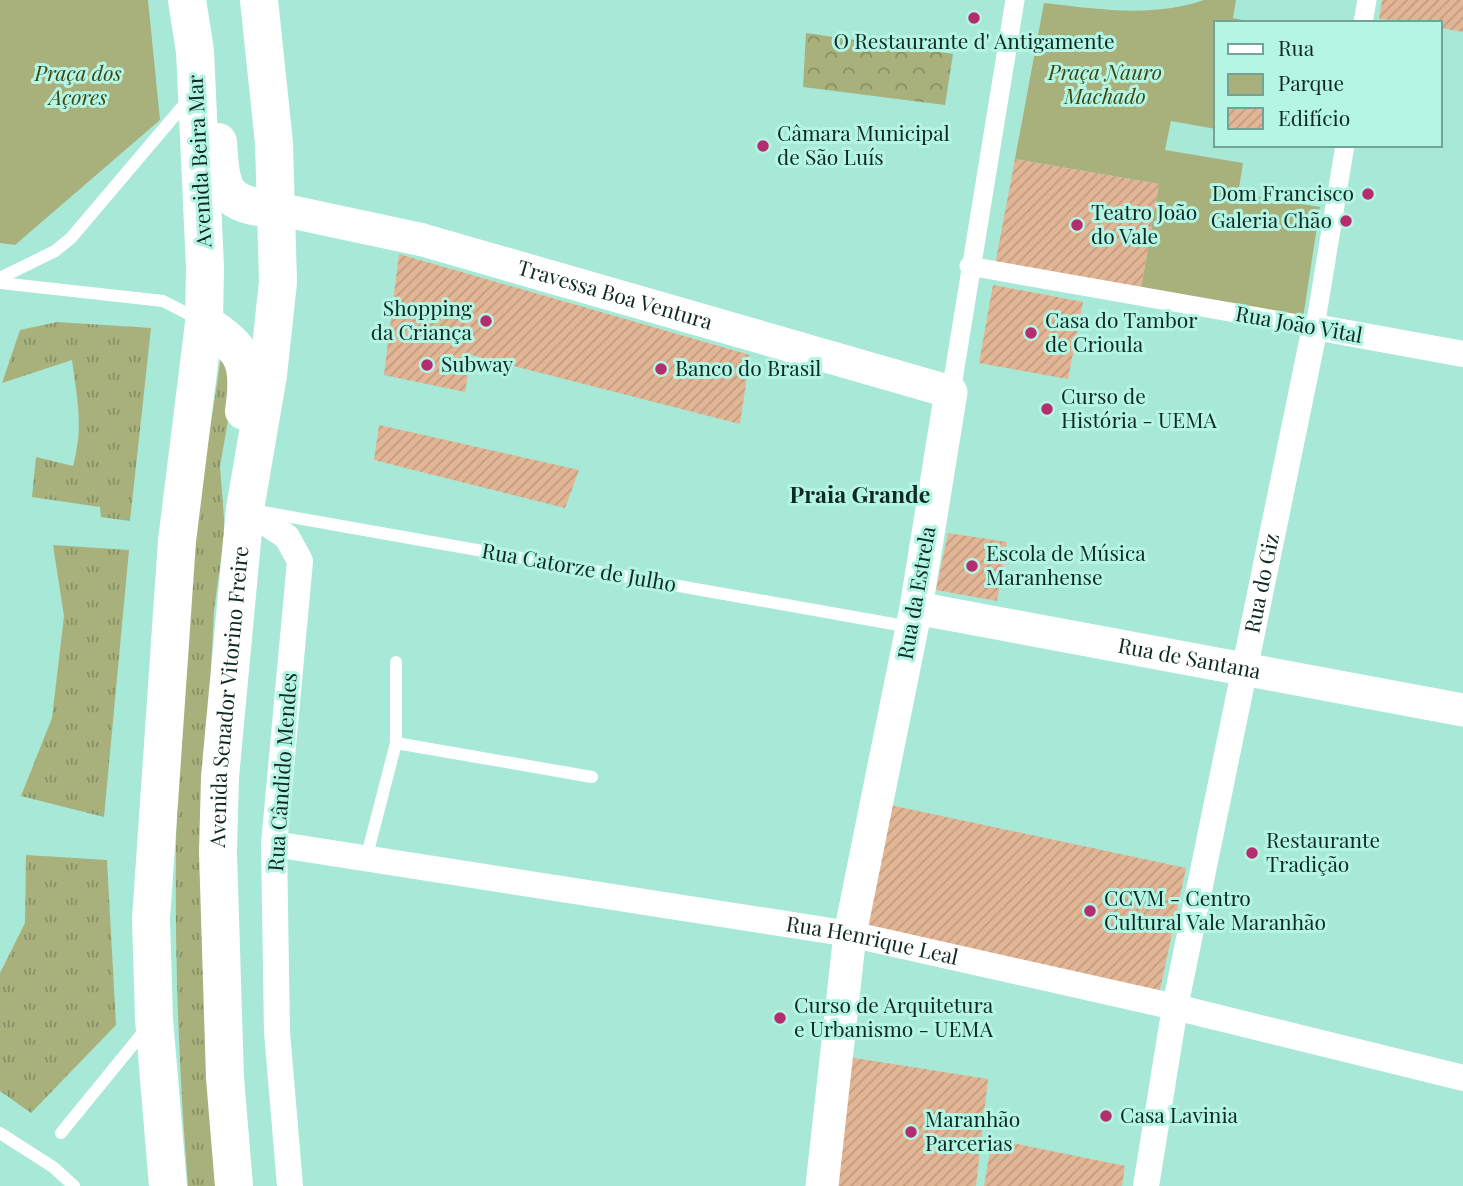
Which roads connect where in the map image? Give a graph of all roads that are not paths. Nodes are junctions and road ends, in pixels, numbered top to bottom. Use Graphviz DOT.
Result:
graph roads {
  1 [pos="187,0"];
  2 [pos="259,0"];
  3 [pos="1015,0"];
  4 [pos="1367,0"];
  5 [pos="1363,21"];
  6 [pos="195,51"];
  7 [pos="197,89"];
  8 [pos="1345,147"];
  9 [pos="278,209"];
  10 [pos="969,267"];
  11 [pos="0,280"];
  12 [pos="204,323"];
  13 [pos="1315,327"];
  14 [pos="1463,354"];
  15 [pos="951,392"];
  16 [pos="244,522"];
  17 [pos="914,617"];
  18 [pos="396,662"];
  19 [pos="1242,669"];
  20 [pos="1463,710"];
  21 [pos="396,743"];
  22 [pos="592,777"];
  23 [pos="274,844"];
  24 [pos="366,859"];
  25 [pos="850,934"];
  26 [pos="1175,1007"];
  27 [pos="154,1019"];
  28 [pos="1463,1078"];
  29 [pos="0,1133"];
  30 [pos="61,1133"];
  31 [pos="74,1186"];
  32 [pos="168,1186"];
  33 [pos="234,1186"];
  34 [pos="290,1186"];
  35 [pos="822,1186"];
  36 [pos="1146,1186"];
  1 -- 6 [label="main road, Avenida Beira Mar"];
  2 -- 9 [label="main road"];
  3 -- 10 [label="street, Rua da Estrela"];
  4 -- 5 [label="street"];
  6 -- 7 [label="main road, Avenida Beira Mar"];
  6 -- 9 [label="main road"];
  7 -- 11 [label="lane"];
  7 -- 12 [label="main road, Avenida Beira Mar"];
  8 -- 13 [label="street, Rua do Giz"];
  9 -- 15 [label="street, Travessa Boa Ventura"];
  9 -- 16 [label="main road, Avenida Senador Vitorino Freire"];
  10 -- 13 [label="street, Rua João Vital"];
  10 -- 15 [label="street, Rua da Estrela"];
  11 -- 12 [label="lane"];
  12 -- 16 [label="main road"];
  12 -- 27 [label="main road"];
  13 -- 14 [label="street, Rua João Vital"];
  13 -- 19 [label="street, Rua do Giz"];
  15 -- 17 [label="street, Rua da Estrela"];
  16 -- 17 [label="lane, Rua Catorze de Julho"];
  16 -- 23 [label="street, Rua Cândido Mendes"];
  16 -- 33 [label="main road, Avenida Senador Vitorino Freire"];
  17 -- 19 [label="street, Rua de Santana"];
  17 -- 25 [label="street, Rua da Estrela"];
  18 -- 21 [label="lane"];
  19 -- 20 [label="street, Rua de Santana"];
  19 -- 26 [label="street, Rua do Giz"];
  21 -- 22 [label="lane"];
  21 -- 24 [label="lane"];
  23 -- 24 [label="street, Rua Henrique Leal"];
  23 -- 34 [label="street, Rua Cândido Mendes"];
  24 -- 25 [label="street, Rua Henrique Leal"];
  25 -- 26 [label="street, Rua Henrique Leal"];
  25 -- 35 [label="street, Rua da Estrela"];
  26 -- 28 [label="street, Rua Henrique Leal"];
  26 -- 36 [label="street, Rua do Giz"];
  27 -- 30 [label="lane"];
  27 -- 32 [label="main road"];
  29 -- 31 [label="lane"];
}
